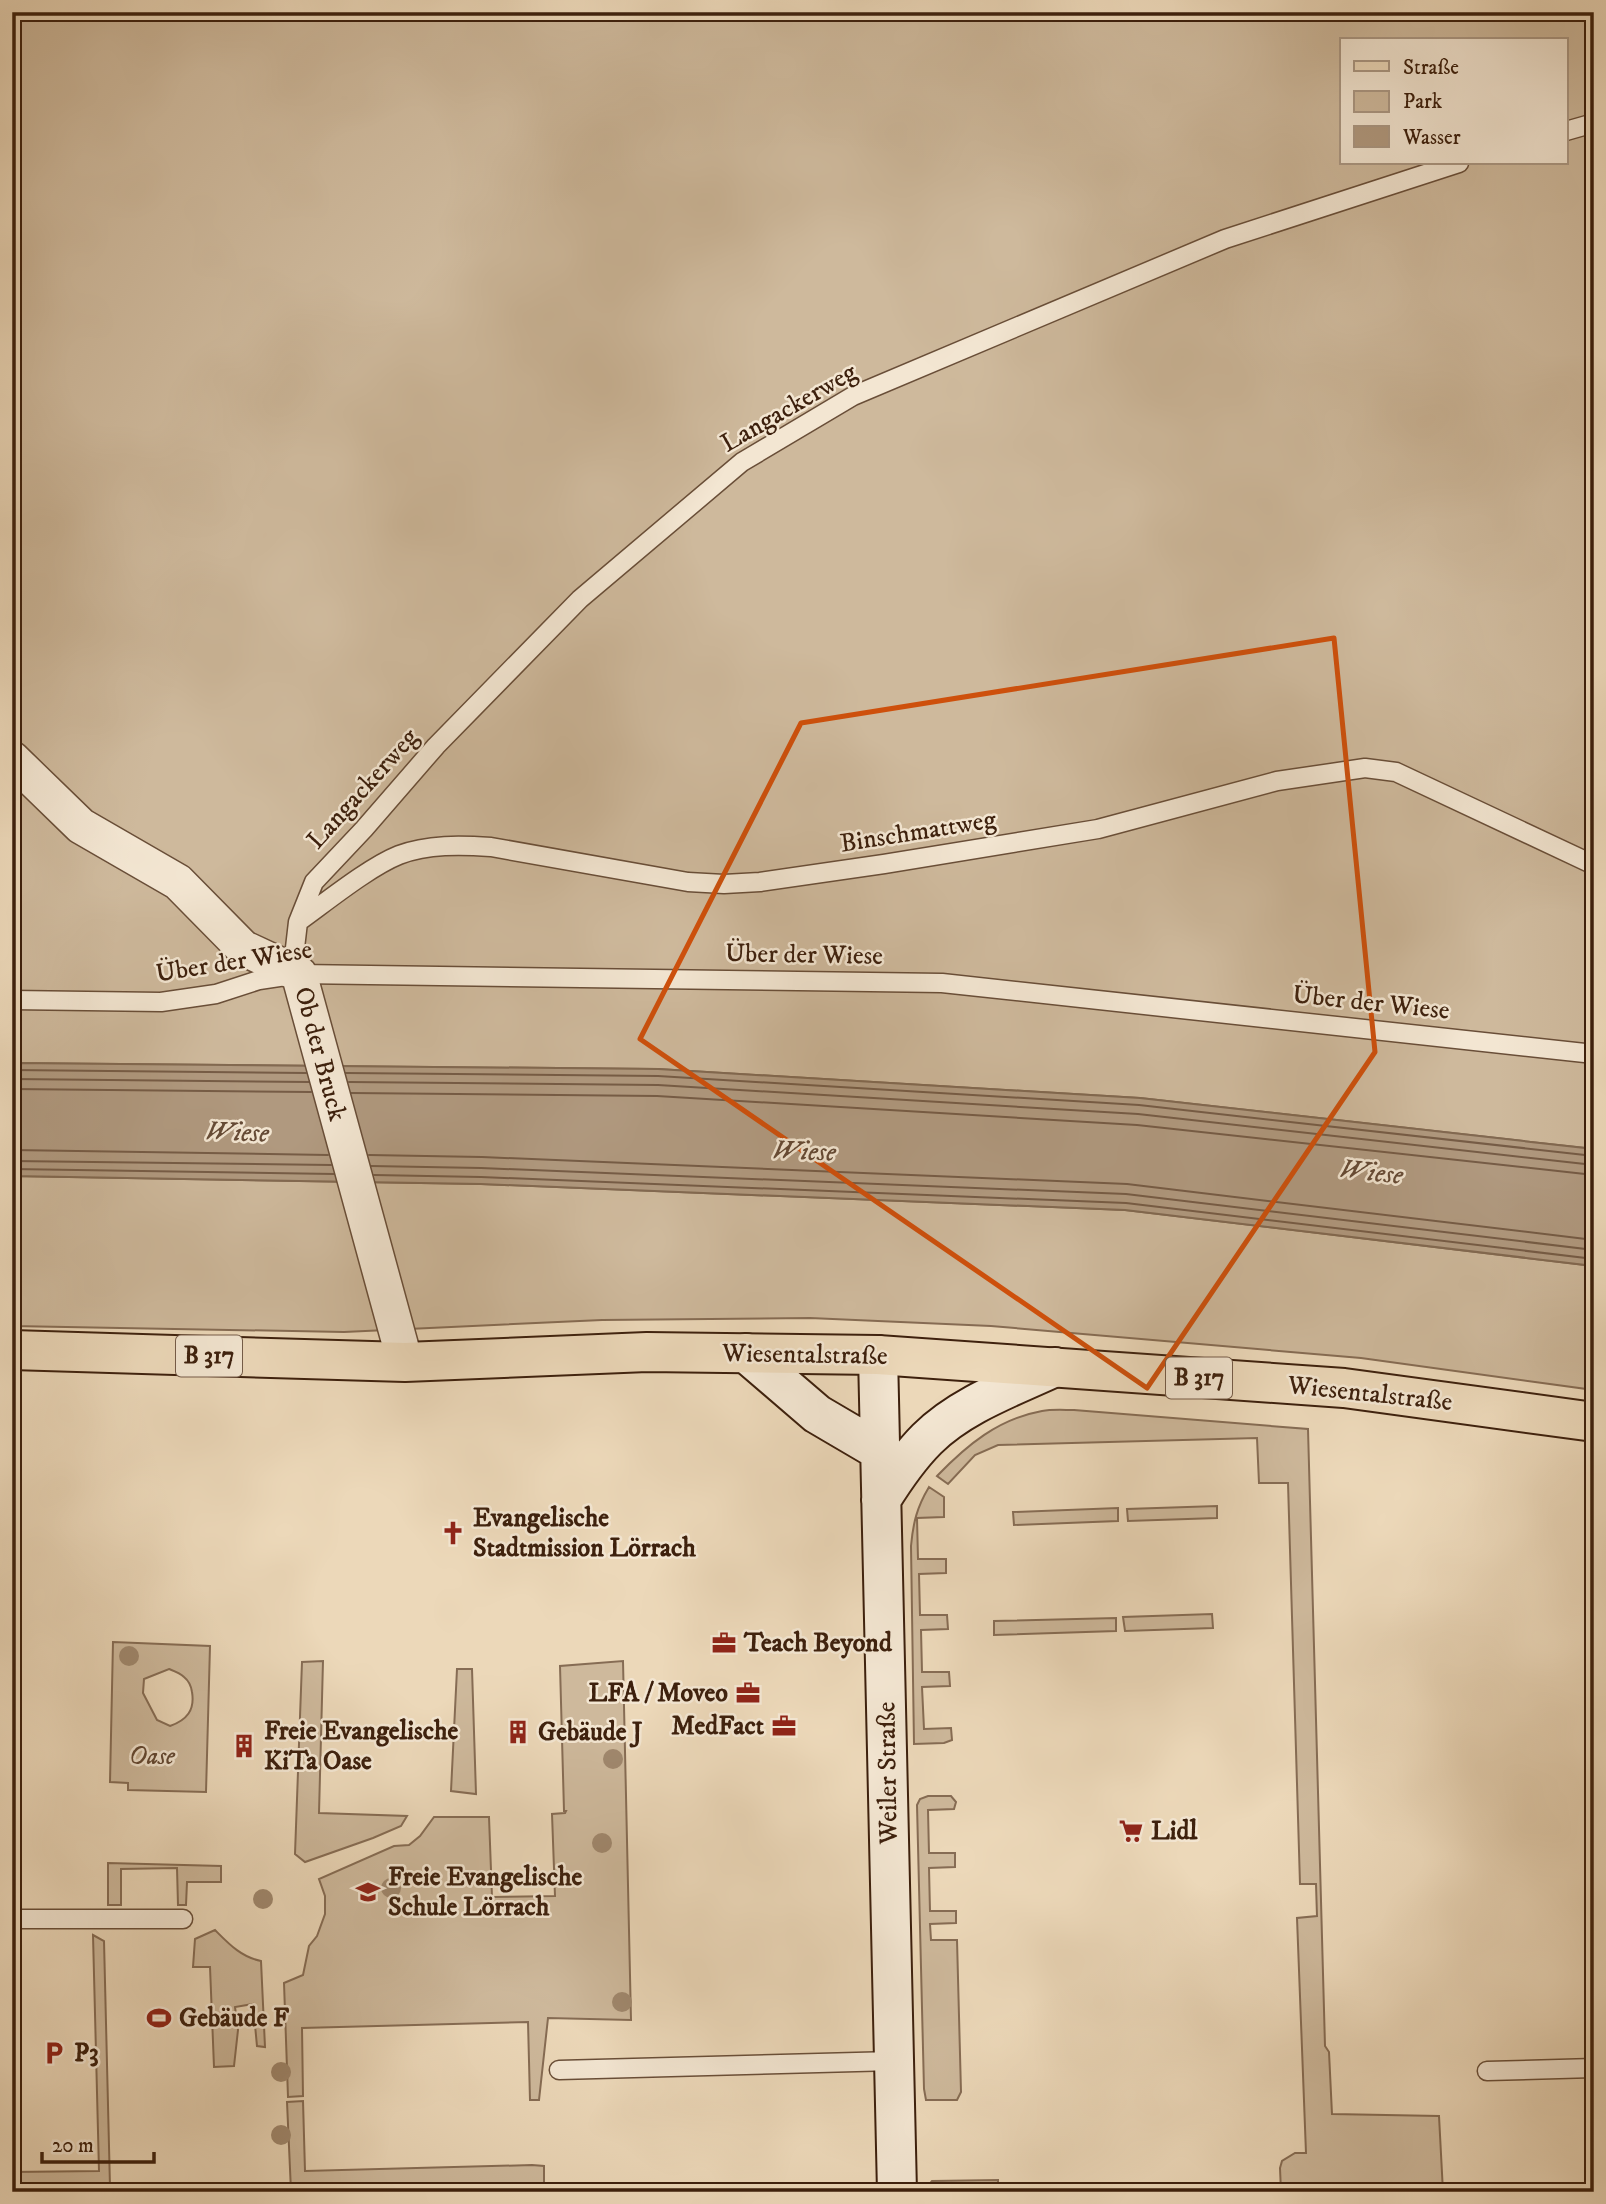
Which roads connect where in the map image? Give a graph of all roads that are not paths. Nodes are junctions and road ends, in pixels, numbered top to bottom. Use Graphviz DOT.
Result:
graph roads {
  1 [pos="1594,123"];
  2 [pos="1568,130"];
  3 [pos="1457,164"];
  4 [pos="12,759"];
  5 [pos="1594,865"];
  6 [pos="298,922"];
  7 [pos="302,986"];
  8 [pos="12,1000"];
  9 [pos="1594,1054"];
  10 [pos="12,1350"];
  11 [pos="746,1353"];
  12 [pos="878,1355"];
  13 [pos="405,1362"];
  14 [pos="1055,1367"];
  15 [pos="1594,1422"];
  16 [pos="880,1451"];
  17 [pos="881,1500"];
  18 [pos="12,1919"];
  19 [pos="183,1919"];
  20 [pos="894,2061"];
  21 [pos="1594,2068"];
  22 [pos="559,2070"];
  23 [pos="1487,2071"];
  24 [pos="897,2192"];
  1 -- 2 [label="lane"];
  3 -- 6 [label="lane, Langackerweg"];
  4 -- 7 [label="street, Ob der Bruck"];
  5 -- 6 [label="lane, Binschmattweg"];
  6 -- 7 [label="lane"];
  7 -- 8 [label="lane, Über der Wiese"];
  7 -- 9 [label="lane, Über der Wiese"];
  7 -- 13 [label="street, Ob der Bruck"];
  10 -- 13 [label="main road, Wiesentalstraße / B 317"];
  11 -- 12 [label="main road, Wiesentalstraße / B 317"];
  11 -- 13 [label="main road, Wiesentalstraße / B 317"];
  11 -- 16 [label="street"];
  12 -- 14 [label="main road, Wiesentalstraße / B 317"];
  12 -- 16 [label="street, Weiler Straße"];
  14 -- 15 [label="main road, Wiesentalstraße / B 317"];
  14 -- 17 [label="street"];
  16 -- 17 [label="street, Weiler Straße"];
  17 -- 20 [label="street, Weiler Straße"];
  18 -- 19 [label="lane"];
  20 -- 22 [label="lane"];
  20 -- 24 [label="street, Weiler Straße"];
  21 -- 23 [label="lane"];
}
